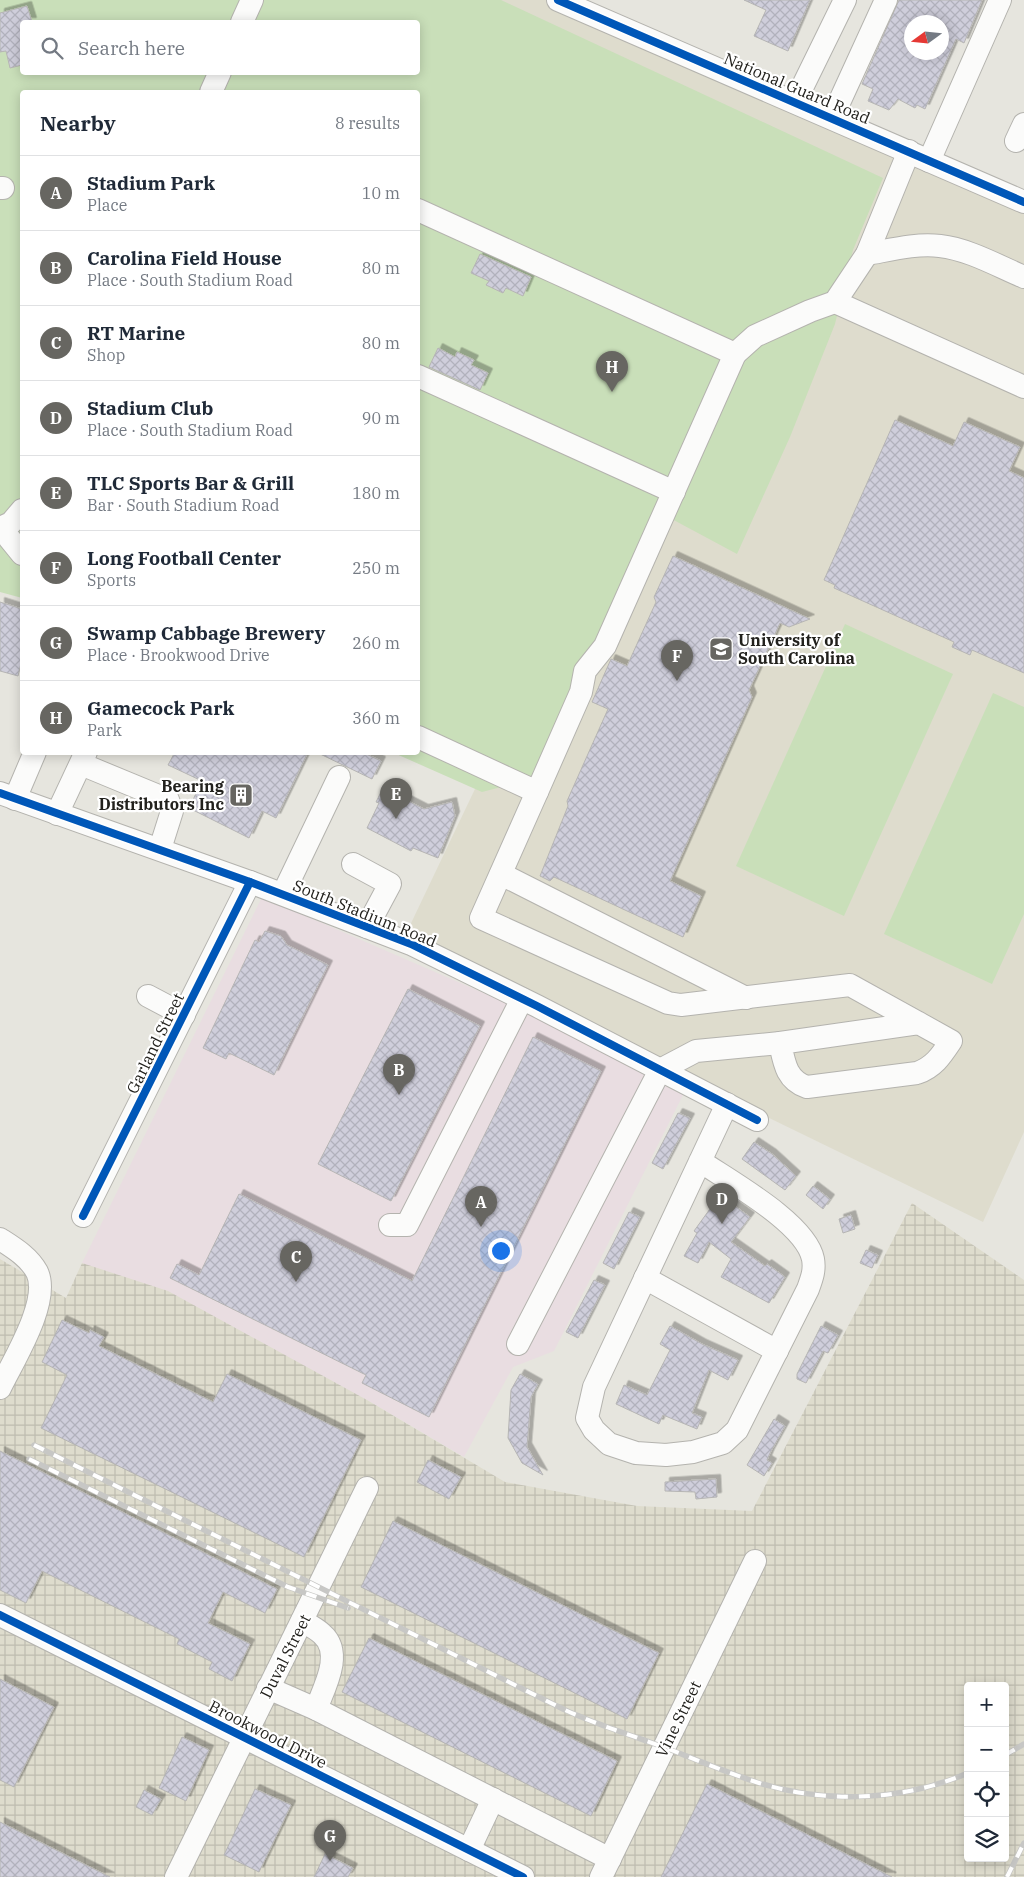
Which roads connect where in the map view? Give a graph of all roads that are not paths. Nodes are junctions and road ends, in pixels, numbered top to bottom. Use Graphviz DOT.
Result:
graph roads {
  1 [pos="252,0"];
  2 [pos="558,0"];
  3 [pos="845,0"];
  4 [pos="886,0"];
  5 [pos="1000,0"];
  6 [pos="243,20"];
  7 [pos="219,75"];
  8 [pos="212,90"];
  9 [pos="795,102"];
  10 [pos="832,118"];
  11 [pos="909,151"];
  12 [pos="929,161"];
  13 [pos="1024,202"];
  14 [pos="420,211"];
  15 [pos="866,254"];
  16 [pos="1024,277"];
  17 [pos="835,302"];
  18 [pos="735,354"];
  19 [pos="420,377"];
  20 [pos="1024,387"];
  21 [pos="674,492"];
  22 [pos="20,512"];
  23 [pos="2,527"];
  24 [pos="20,552"];
  25 [pos="420,738"];
  26 [pos="33,755"];
  27 [pos="84,758"];
  28 [pos="339,777"];
  29 [pos="537,792"];
  30 [pos="7,796"];
  31 [pos="57,814"];
  32 [pos="160,849"];
  33 [pos="353,864"];
  34 [pos="501,874"];
  35 [pos="250,882"];
  36 [pos="283,894"];
  37 [pos="367,927"];
  38 [pos="148,996"];
  39 [pos="522,998"];
  40 [pos="746,998"];
  41 [pos="184,1016"];
  42 [pos="920,1023"];
  43 [pos="780,1043"];
  44 [pos="660,1070"];
  45 [pos="726,1104"];
  46 [pos="757,1120"];
  47 [pos="700,1162"];
  48 [pos="83,1216"];
  49 [pos="390,1225"];
  50 [pos="0,1239"];
  51 [pos="645,1278"];
  52 [pos="518,1344"];
  53 [pos="777,1351"];
  54 [pos="0,1388"];
  55 [pos="367,1488"];
  56 [pos="755,1561"];
  57 [pos="0,1615"];
  58 [pos="302,1621"];
  59 [pos="268,1688"];
  60 [pos="316,1709"];
  61 [pos="244,1737"];
  62 [pos="494,1799"];
  63 [pos="468,1850"];
  64 [pos="606,1868"];
  65 [pos="176,1877"];
  66 [pos="523,1877"];
  1 -- 6 [label="street"];
  2 -- 9 [label="street, National Guard Road"];
  3 -- 9 [label="street"];
  4 -- 10 [label="street"];
  5 -- 12 [label="street"];
  7 -- 8 [label="street"];
  9 -- 10 [label="street, National Guard Road"];
  10 -- 11 [label="street, National Guard Road"];
  11 -- 12 [label="street, National Guard Road"];
  11 -- 15 [label="street"];
  12 -- 13 [label="street, National Guard Road"];
  14 -- 18 [label="street"];
  15 -- 16 [label="street"];
  15 -- 17 [label="street"];
  17 -- 18 [label="street"];
  17 -- 20 [label="street"];
  18 -- 21 [label="street"];
  19 -- 21 [label="street"];
  21 -- 29 [label="street"];
  22 -- 23 [label="street"];
  23 -- 24 [label="street"];
  25 -- 29 [label="street"];
  26 -- 30 [label="street"];
  27 -- 31 [label="street"];
  27 -- 32 [label="street"];
  28 -- 36 [label="street"];
  29 -- 34 [label="street"];
  30 -- 31 [label="street, South Stadium Road"];
  31 -- 32 [label="street, South Stadium Road"];
  32 -- 35 [label="street, South Stadium Road"];
  33 -- 37 [label="street"];
  34 -- 40 [label="street"];
  34 -- 40 [label="street"];
  35 -- 36 [label="street, South Stadium Road"];
  35 -- 41 [label="street, Garland Street"];
  36 -- 37 [label="street, South Stadium Road"];
  37 -- 39 [label="street, South Stadium Road"];
  38 -- 41 [label="street"];
  39 -- 44 [label="street, South Stadium Road"];
  39 -- 49 [label="street"];
  40 -- 42 [label="street"];
  41 -- 48 [label="street, Garland Street"];
  42 -- 43 [label="street"];
  42 -- 43 [label="street"];
  43 -- 44 [label="street"];
  44 -- 45 [label="street, South Stadium Road"];
  44 -- 52 [label="street"];
  45 -- 46 [label="street, South Stadium Road"];
  45 -- 47 [label="street"];
  47 -- 51 [label="street"];
  47 -- 53 [label="street"];
  50 -- 54 [label="street"];
  51 -- 53 [label="street"];
  51 -- 53 [label="street"];
  55 -- 58 [label="street, Duval Street"];
  56 -- 64 [label="street, Vine Street"];
  57 -- 61 [label="street, Brookwood Drive"];
  58 -- 59 [label="street, Duval Street"];
  58 -- 60 [label="street"];
  59 -- 60 [label="street"];
  59 -- 61 [label="street, Duval Street"];
  60 -- 62 [label="street"];
  61 -- 63 [label="street, Brookwood Drive"];
  61 -- 65 [label="street, Duval Street"];
  62 -- 63 [label="street"];
  62 -- 64 [label="street"];
  63 -- 66 [label="street, Brookwood Drive"];
}
